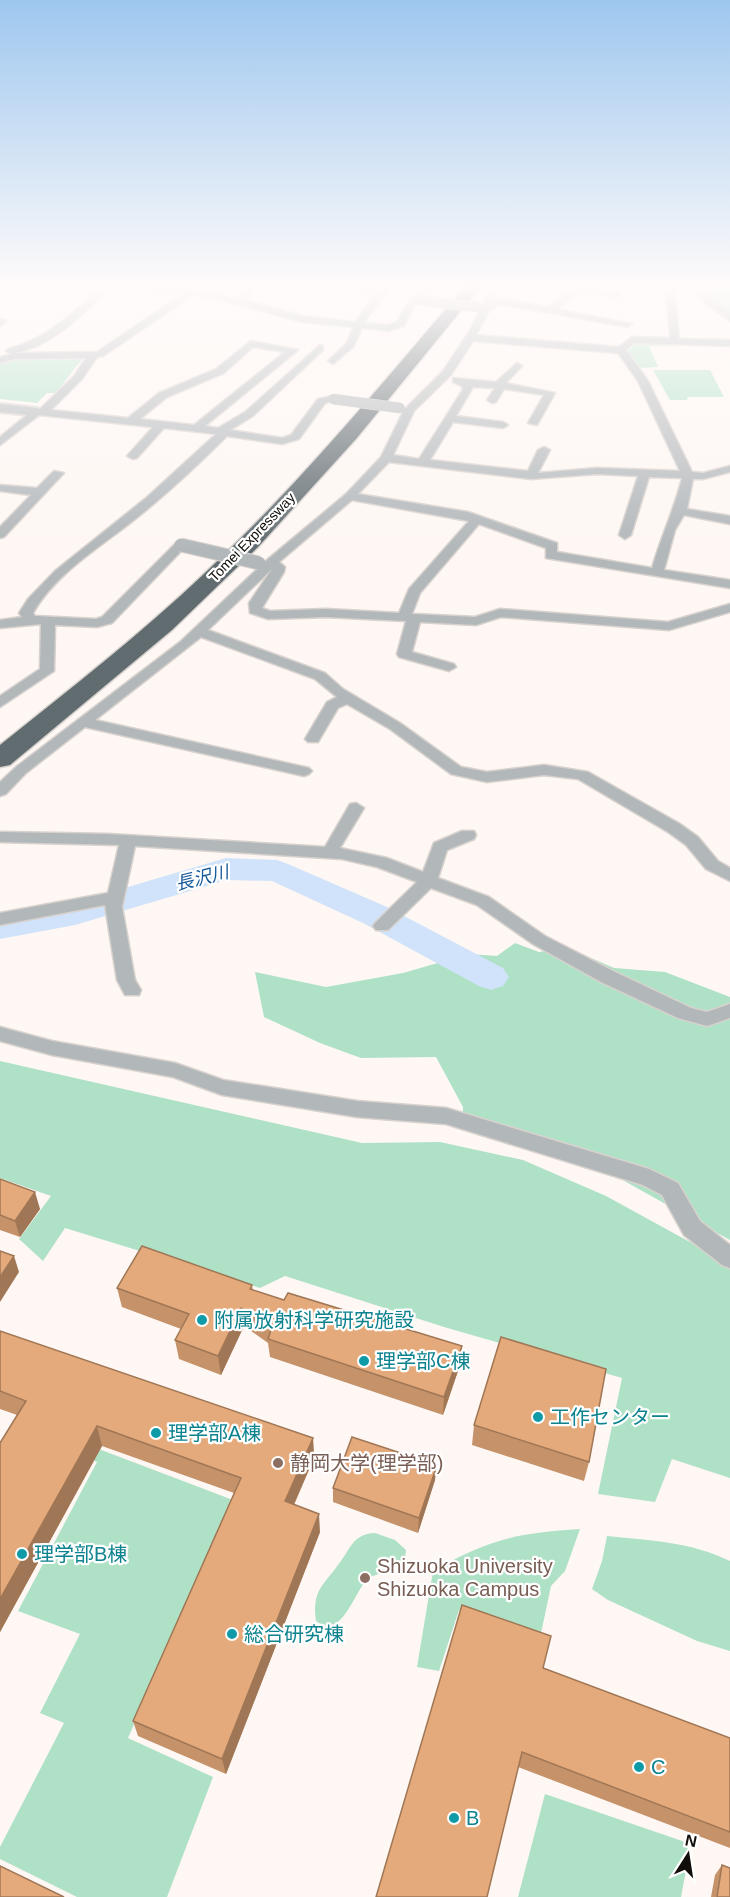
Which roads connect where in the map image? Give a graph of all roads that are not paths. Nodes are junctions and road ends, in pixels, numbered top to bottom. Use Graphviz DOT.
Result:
graph roads {
  1 [pos="80,374"];
  2 [pos="214,374"];
  3 [pos="264,374"];
  4 [pos="293,374"];
  5 [pos="380,374"];
  6 [pos="399,374"];
  7 [pos="446,374"];
  8 [pos="511,374"];
  9 [pos="638,374"];
  10 [pos="444,376"];
  11 [pos="465,384"];
  12 [pos="501,385"];
  13 [pos="492,400"];
  14 [pos="0,408"];
  15 [pos="404,409"];
  16 [pos="40,412"];
  17 [pos="451,419"];
  18 [pos="131,421"];
  19 [pos="533,423"];
  20 [pos="162,424"];
  21 [pos="503,425"];
  22 [pos="196,428"];
  23 [pos="223,432"];
  24 [pos="0,442"];
  25 [pos="544,450"];
  26 [pos="133,456"];
  27 [pos="386,458"];
  28 [pos="422,463"];
  29 [pos="730,469"];
  30 [pos="58,473"];
  31 [pos="644,474"];
  32 [pos="531,476"];
  33 [pos="688,476"];
  34 [pos="0,488"];
  35 [pos="40,492"];
  36 [pos="350,496"];
  37 [pos="680,511"];
  38 [pos="476,520"];
  39 [pos="730,520"];
  40 [pos="0,534"];
  41 [pos="625,535"];
  42 [pos="266,564"];
  43 [pos="657,572"];
  44 [pos="730,584"];
  45 [pos="730,608"];
  46 [pos="408,618"];
  47 [pos="32,620"];
  48 [pos="48,621"];
  49 [pos="0,624"];
  50 [pos="198,631"];
  51 [pos="449,667"];
  52 [pos="347,698"];
  53 [pos="0,703"];
  54 [pos="82,722"];
  55 [pos="0,733"];
  56 [pos="313,739"];
  57 [pos="0,759"];
  58 [pos="304,771"];
  59 [pos="0,791"];
  60 [pos="356,808"];
  61 [pos="468,835"];
  62 [pos="0,837"];
  63 [pos="128,840"];
  64 [pos="330,852"];
  65 [pos="730,875"];
  66 [pos="429,879"];
  67 [pos="113,900"];
  68 [pos="0,919"];
  69 [pos="386,922"];
  70 [pos="132,990"];
  71 [pos="730,1011"];
  72 [pos="0,1034"];
  73 [pos="730,1258"];
  1 -- 16 [label="street"];
  2 -- 18 [label="street"];
  3 -- 22 [label="street"];
  4 -- 23 [label="street"];
  5 -- 55 [label="highway, Tomei Expressway"];
  6 -- 57 [label="highway, Tomei Expressway"];
  7 -- 10 [label="street"];
  8 -- 12 [label="street"];
  9 -- 33 [label="street"];
  10 -- 11 [label="street"];
  10 -- 15 [label="street"];
  11 -- 12 [label="street"];
  11 -- 17 [label="street"];
  12 -- 13 [label="street"];
  12 -- 19 [label="street"];
  14 -- 16 [label="street"];
  15 -- 23 [label="street, bridge"];
  15 -- 27 [label="street"];
  16 -- 18 [label="street"];
  16 -- 24 [label="street"];
  17 -- 21 [label="street"];
  17 -- 28 [label="street"];
  18 -- 20 [label="street"];
  20 -- 22 [label="street"];
  20 -- 26 [label="street"];
  22 -- 23 [label="street"];
  23 -- 47 [label="street"];
  25 -- 32 [label="street"];
  27 -- 28 [label="street"];
  27 -- 36 [label="street"];
  28 -- 32 [label="street"];
  29 -- 33 [label="street"];
  30 -- 35 [label="street"];
  31 -- 32 [label="street"];
  31 -- 33 [label="street"];
  31 -- 41 [label="street"];
  33 -- 37 [label="street"];
  34 -- 35 [label="street"];
  35 -- 40 [label="street"];
  36 -- 38 [label="street"];
  36 -- 42 [label="street"];
  37 -- 39 [label="street"];
  37 -- 43 [label="street"];
  38 -- 43 [label="street"];
  38 -- 46 [label="street"];
  42 -- 46 [label="street"];
  42 -- 48 [label="street, bridge"];
  42 -- 50 [label="street"];
  43 -- 44 [label="street"];
  45 -- 46 [label="street"];
  46 -- 51 [label="street"];
  47 -- 48 [label="street"];
  47 -- 49 [label="street"];
  48 -- 53 [label="street"];
  50 -- 52 [label="street"];
  50 -- 54 [label="street"];
  52 -- 56 [label="street"];
  52 -- 65 [label="street"];
  54 -- 58 [label="street"];
  54 -- 59 [label="street"];
  60 -- 64 [label="street"];
  61 -- 66 [label="street"];
  62 -- 63 [label="street"];
  63 -- 64 [label="street"];
  63 -- 67 [label="street"];
  64 -- 66 [label="street"];
  66 -- 69 [label="street"];
  66 -- 71 [label="street"];
  67 -- 68 [label="street"];
  67 -- 70 [label="street"];
  72 -- 73 [label="street"];
}
